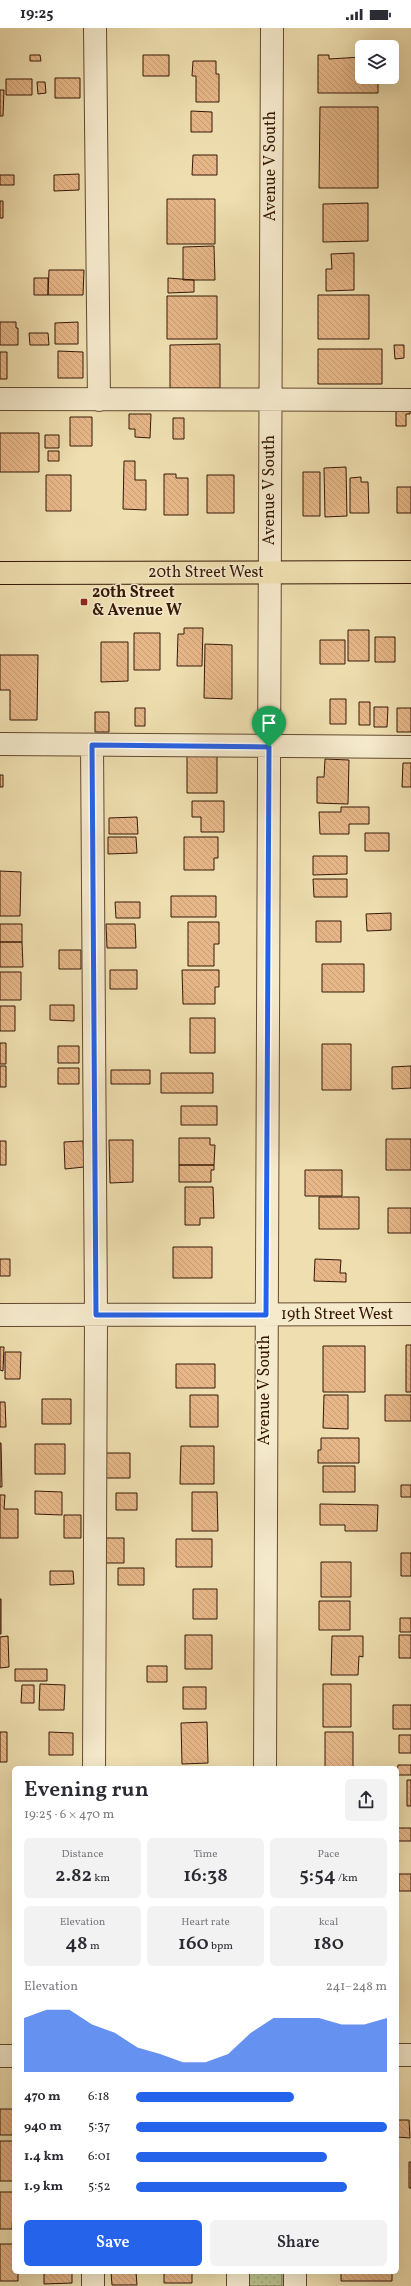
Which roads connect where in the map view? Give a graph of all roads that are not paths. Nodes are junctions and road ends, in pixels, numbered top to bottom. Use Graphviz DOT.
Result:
graph roads {
  1 [pos="95,28"];
  2 [pos="272,28"];
  3 [pos="0,399"];
  4 [pos="99,400"];
  5 [pos="411,400"];
  6 [pos="269,401"];
  7 [pos="270,572"];
  8 [pos="411,572"];
  9 [pos="0,573"];
  10 [pos="0,744"];
  11 [pos="92,745"];
  12 [pos="269,747"];
  13 [pos="411,747"];
  14 [pos="411,1314"];
  15 [pos="0,1315"];
  16 [pos="96,1315"];
  17 [pos="266,1315"];
  18 [pos="94,1766"];
  19 [pos="265,1766"];
  20 [pos="399,2055"];
  21 [pos="411,2055"];
  22 [pos="0,2056"];
  23 [pos="12,2056"];
  24 [pos="93,2274"];
  25 [pos="238,2274"];
  26 [pos="295,2274"];
  27 [pos="93,2286"];
  28 [pos="238,2286"];
  29 [pos="295,2286"];
  1 -- 4 [label="street"];
  2 -- 6 [label="street, Avenue V South"];
  3 -- 4 [label="street"];
  4 -- 6 [label="street"];
  5 -- 6 [label="street"];
  6 -- 7 [label="street, Avenue V South"];
  7 -- 8 [label="main road, 20th Street West"];
  7 -- 9 [label="main road, 20th Street West"];
  7 -- 12 [label="street, Avenue V South"];
  10 -- 11 [label="street"];
  11 -- 12 [label="street"];
  11 -- 16 [label="street"];
  12 -- 13 [label="street"];
  12 -- 17 [label="street, Avenue V South"];
  14 -- 17 [label="street, 19th Street West"];
  15 -- 16 [label="street, 19th Street West"];
  16 -- 17 [label="street, 19th Street West"];
  16 -- 18 [label="street"];
  17 -- 19 [label="street, Avenue V South"];
  20 -- 21 [label="street"];
  22 -- 23 [label="street"];
  24 -- 27 [label="street"];
  25 -- 28 [label="street"];
  26 -- 29 [label="street"];
}
